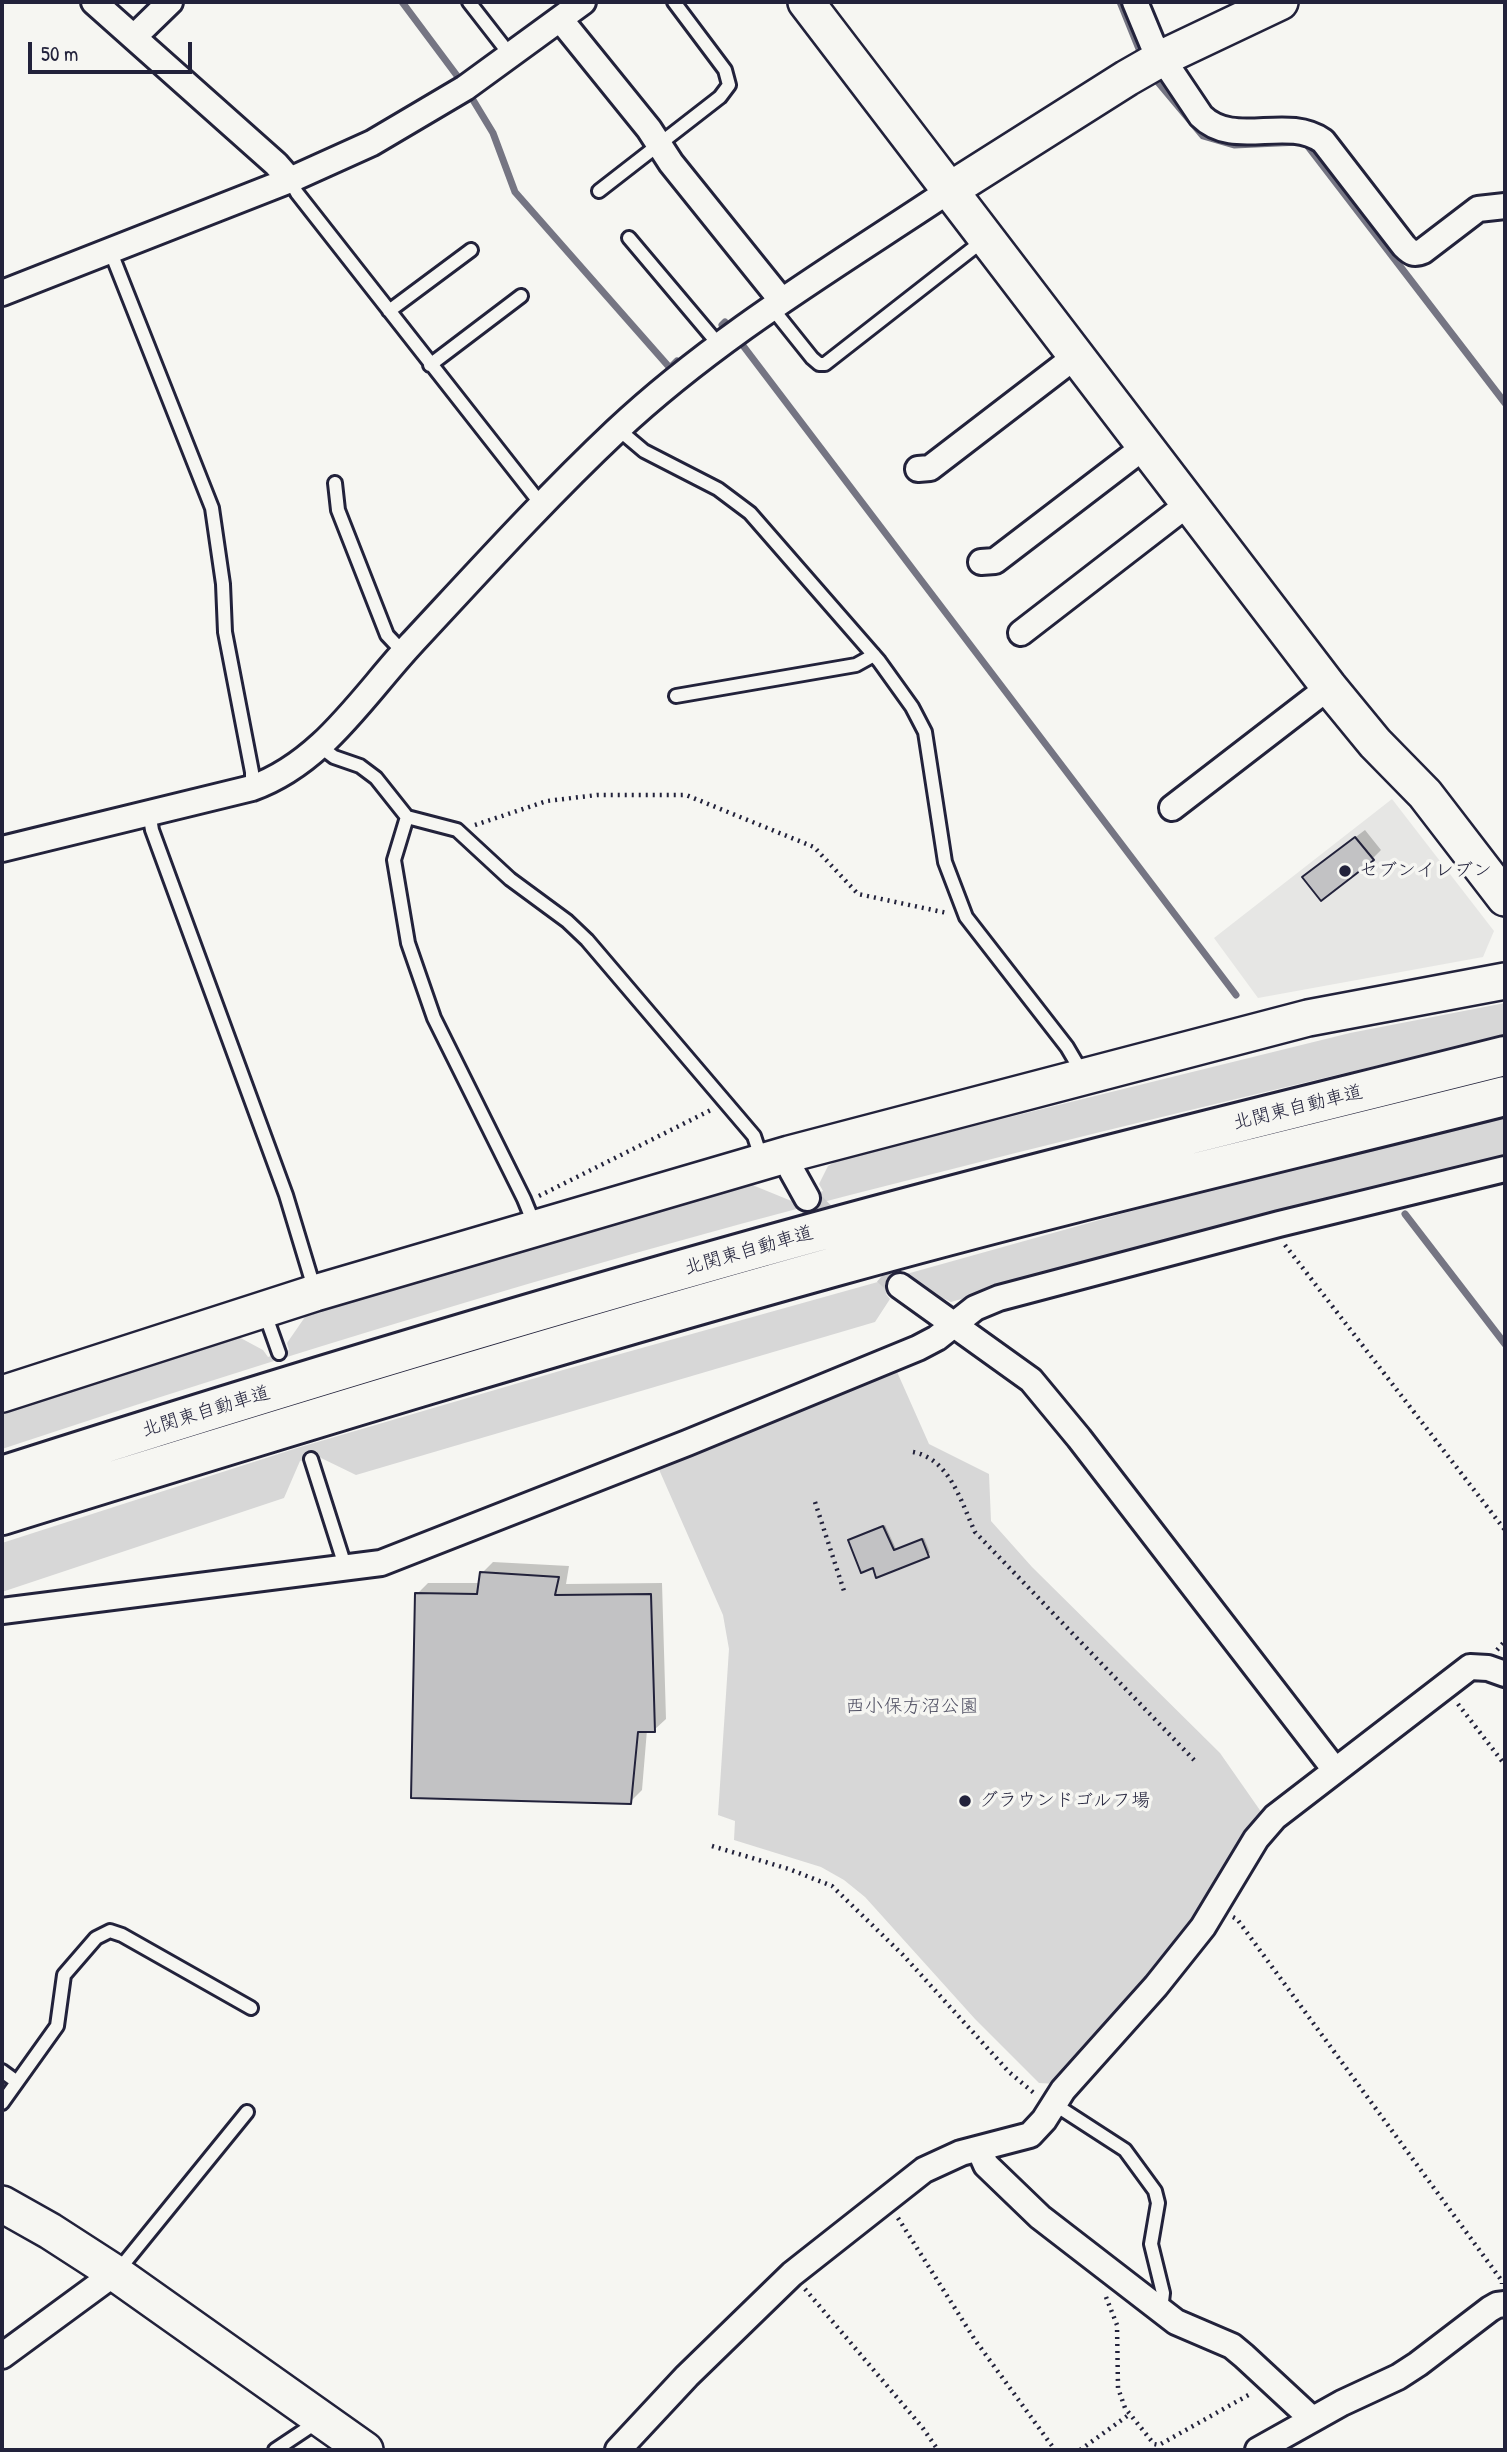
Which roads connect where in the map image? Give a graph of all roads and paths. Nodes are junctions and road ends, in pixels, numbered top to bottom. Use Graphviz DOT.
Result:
graph roads {
  1 [pos="94,2"];
  2 [pos="170,2"];
  3 [pos="469,2"];
  4 [pos="674,2"];
  5 [pos="806,2"];
  6 [pos="1135,2"];
  7 [pos="1280,2"];
  8 [pos="569,8"];
  9 [pos="134,37"];
  10 [pos="511,56"];
  11 [pos="1162,58"];
  12 [pos="659,143"];
  13 [pos="290,180"];
  14 [pos="950,190"];
  15 [pos="599,191"];
  16 [pos="1505,206"];
  17 [pos="629,238"];
  18 [pos="986,238"];
  19 [pos="110,250"];
  20 [pos="471,250"];
  21 [pos="2,293"];
  22 [pos="521,296"];
  23 [pos="777,304"];
  24 [pos="389,311"];
  25 [pos="720,346"];
  26 [pos="1076,356"];
  27 [pos="430,365"];
  28 [pos="618,429"];
  29 [pos="1144,447"];
  30 [pos="918,469"];
  31 [pos="335,483"];
  32 [pos="541,504"];
  33 [pos="1188,504"];
  34 [pos="981,562"];
  35 [pos="1021,633"];
  36 [pos="403,652"];
  37 [pos="874,655"];
  38 [pos="1329,687"];
  39 [pos="676,696"];
  40 [pos="321,747"];
  41 [pos="252,788"];
  42 [pos="1172,808"];
  43 [pos="149,812"];
  44 [pos="407,817"];
  45 [pos="457,830"];
  46 [pos="2,849"];
  47 [pos="1505,898"];
  48 [pos="967,917"];
  49 [pos="1505,981"];
  50 [pos="1505,1056"];
  51 [pos="1080,1079"];
  52 [pos="1505,1096"];
  53 [pos="726,1102"];
  54 [pos="776,1158"];
  55 [pos="1505,1169"];
  56 [pos="807,1198"];
  57 [pos="531,1216"];
  58 [pos="1279,1224"];
  59 [pos="900,1286"];
  60 [pos="315,1293"];
  61 [pos="264,1309"];
  62 [pos="954,1323"];
  63 [pos="279,1353"];
  64 [pos="2,1394"];
  65 [pos="913,1452"];
  66 [pos="311,1459"];
  67 [pos="2,1476"];
  68 [pos="815,1502"];
  69 [pos="2,1515"];
  70 [pos="1505,1530"];
  71 [pos="346,1569"];
  72 [pos="844,1591"];
  73 [pos="2,1611"];
  74 [pos="1505,1674"];
  75 [pos="1444,1687"];
  76 [pos="1194,1760"];
  77 [pos="1505,1765"];
  78 [pos="1335,1770"];
  79 [pos="712,1846"];
  80 [pos="1216,1908"];
  81 [pos="251,2008"];
  82 [pos="2,2071"];
  83 [pos="17,2082"];
  84 [pos="2,2103"];
  85 [pos="1054,2104"];
  86 [pos="247,2112"];
  87 [pos="979,2148"];
  88 [pos="887,2200"];
  89 [pos="2,2204"];
  90 [pos="1097,2260"];
  91 [pos="115,2273"];
  92 [pos="792,2274"];
  93 [pos="1504,2303"];
  94 [pos="1161,2310"];
  95 [pos="2,2356"];
  96 [pos="1273,2381"];
  97 [pos="1130,2414"];
  98 [pos="318,2418"];
  99 [pos="1312,2419"];
  100 [pos="275,2450"];
  101 [pos="365,2450"];
  102 [pos="618,2450"];
  103 [pos="938,2450"];
  104 [pos="1055,2450"];
  105 [pos="1080,2450"];
  106 [pos="1258,2450"];
  1 -- 9 [label="street"];
  2 -- 9 [label="street"];
  3 -- 10 [label="lane"];
  4 -- 12 [label="lane"];
  5 -- 14 [label="street"];
  6 -- 11 [label="street"];
  7 -- 11 [label="street"];
  8 -- 10 [label="street"];
  8 -- 12 [label="street"];
  9 -- 13 [label="street"];
  10 -- 13 [label="street"];
  11 -- 14 [label="street"];
  11 -- 16 [label="street"];
  12 -- 15 [label="lane"];
  12 -- 23 [label="street"];
  13 -- 19 [label="street"];
  13 -- 24 [label="lane"];
  14 -- 18 [label="street"];
  14 -- 23 [label="street"];
  17 -- 25 [label="lane"];
  18 -- 23 [label="lane"];
  18 -- 26 [label="street"];
  19 -- 21 [label="street"];
  19 -- 41 [label="lane"];
  20 -- 24 [label="lane"];
  22 -- 27 [label="lane"];
  23 -- 25 [label="street"];
  24 -- 27 [label="lane"];
  25 -- 28 [label="street"];
  26 -- 29 [label="street"];
  26 -- 30 [label="street"];
  27 -- 32 [label="lane"];
  28 -- 32 [label="street"];
  28 -- 37 [label="lane"];
  29 -- 33 [label="street"];
  29 -- 34 [label="street"];
  31 -- 36 [label="lane"];
  32 -- 36 [label="street"];
  33 -- 35 [label="street"];
  33 -- 38 [label="street"];
  36 -- 40 [label="street"];
  37 -- 39 [label="lane"];
  37 -- 48 [label="lane"];
  38 -- 42 [label="street"];
  38 -- 47 [label="street"];
  40 -- 41 [label="street"];
  40 -- 44 [label="lane"];
  41 -- 43 [label="street"];
  43 -- 46 [label="street"];
  43 -- 60 [label="lane"];
  44 -- 45 [label="lane"];
  44 -- 57 [label="lane"];
  45 -- 48 [label="path"];
  45 -- 53 [label="lane"];
  48 -- 51 [label="lane"];
  49 -- 51 [label="street"];
  50 -- 67 [label="highway, 北関東自動車道"];
  51 -- 54 [label="street"];
  52 -- 69 [label="highway, 北関東自動車道"];
  53 -- 54 [label="lane"];
  53 -- 57 [label="path"];
  54 -- 56 [label="street"];
  54 -- 57 [label="street"];
  55 -- 58 [label="street"];
  57 -- 60 [label="street"];
  58 -- 62 [label="street"];
  58 -- 70 [label="path"];
  59 -- 62 [label="street"];
  60 -- 61 [label="street"];
  61 -- 63 [label="lane"];
  61 -- 64 [label="street"];
  62 -- 71 [label="street"];
  62 -- 78 [label="street"];
  65 -- 76 [label="path"];
  66 -- 71 [label="lane"];
  68 -- 72 [label="path"];
  71 -- 73 [label="street"];
  74 -- 75 [label="street"];
  75 -- 77 [label="path"];
  75 -- 78 [label="street"];
  78 -- 80 [label="street"];
  79 -- 85 [label="path"];
  80 -- 85 [label="street"];
  80 -- 93 [label="path"];
  81 -- 83 [label="lane"];
  82 -- 83 [label="lane"];
  83 -- 84 [label="lane"];
  85 -- 87 [label="street"];
  85 -- 94 [label="lane"];
  86 -- 91 [label="lane"];
  87 -- 88 [label="street"];
  87 -- 90 [label="street"];
  88 -- 92 [label="street"];
  88 -- 104 [label="path"];
  89 -- 91 [label="street"];
  90 -- 94 [label="street"];
  90 -- 97 [label="path"];
  91 -- 95 [label="street"];
  91 -- 98 [label="street"];
  92 -- 102 [label="street"];
  92 -- 103 [label="path"];
  93 -- 99 [label="street"];
  94 -- 96 [label="street"];
  96 -- 97 [label="path"];
  96 -- 99 [label="street"];
  97 -- 105 [label="path"];
  98 -- 100 [label="lane"];
  98 -- 101 [label="street"];
  99 -- 106 [label="street"];
}
